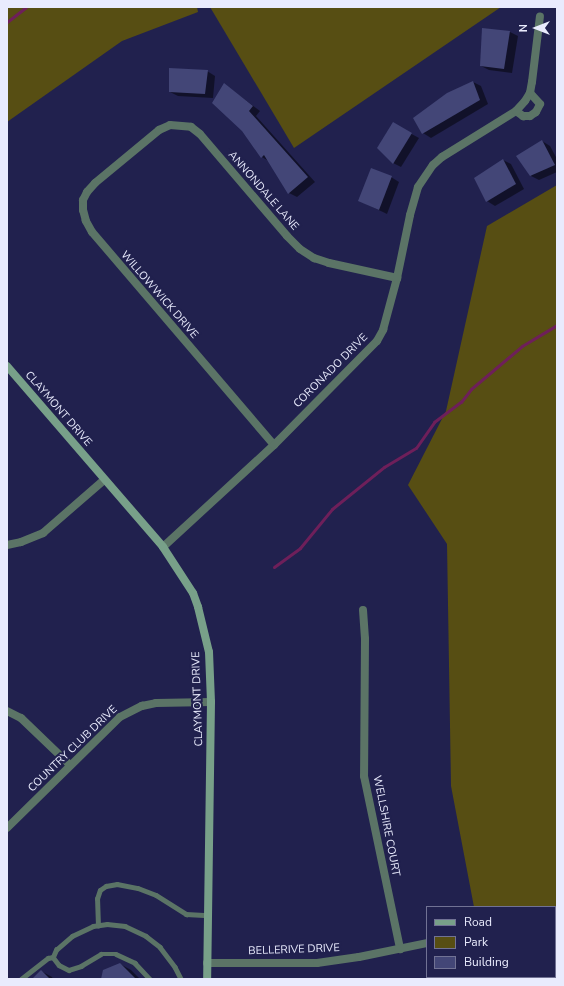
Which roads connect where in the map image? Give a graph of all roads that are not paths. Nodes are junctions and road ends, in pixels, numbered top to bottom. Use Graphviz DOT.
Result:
graph roads {
  1 [pos="540,16"];
  2 [pos="530,93"];
  3 [pos="516,111"];
  4 [pos="128,156"];
  5 [pos="397,278"];
  6 [pos="7,366"];
  7 [pos="274,445"];
  8 [pos="104,480"];
  9 [pos="7,545"];
  10 [pos="163,547"];
  11 [pos="363,610"];
  12 [pos="211,702"];
  13 [pos="7,711"];
  14 [pos="70,765"];
  15 [pos="7,828"];
  16 [pos="208,915"];
  17 [pos="98,926"];
  18 [pos="426,943"];
  19 [pos="400,949"];
  20 [pos="53,957"];
  21 [pos="207,963"];
  22 [pos="21,979"];
  23 [pos="150,979"];
  24 [pos="181,979"];
  25 [pos="207,979"];
  1 -- 2 [label="street, CORONADO DRIVE"];
  2 -- 3 [label="street, CORONADO DRIVE"];
  2 -- 3 [label="street"];
  3 -- 5 [label="street, CORONADO DRIVE"];
  4 -- 5 [label="street, ANNONDALE LANE"];
  4 -- 7 [label="street, WILLOWWICK DRIVE"];
  5 -- 7 [label="street, CORONADO DRIVE"];
  6 -- 8 [label="street, CLAYMONT DRIVE"];
  7 -- 10 [label="street, CORONADO DRIVE"];
  8 -- 9 [label="street"];
  8 -- 10 [label="street, CLAYMONT DRIVE"];
  10 -- 12 [label="street, CLAYMONT DRIVE"];
  11 -- 19 [label="street, WELLSHIRE COURT"];
  12 -- 14 [label="street, COUNTRY CLUB DRIVE"];
  12 -- 16 [label="street, CLAYMONT DRIVE"];
  13 -- 14 [label="street"];
  14 -- 15 [label="street, COUNTRY CLUB DRIVE"];
  16 -- 17 [label="lane"];
  16 -- 21 [label="street, CLAYMONT DRIVE"];
  17 -- 20 [label="lane"];
  17 -- 24 [label="lane"];
  18 -- 19 [label="street, BELLERIVE DRIVE"];
  19 -- 21 [label="street, BELLERIVE DRIVE"];
  20 -- 22 [label="lane"];
  20 -- 23 [label="lane"];
  21 -- 25 [label="street, CLAYMONT DRIVE"];
}
